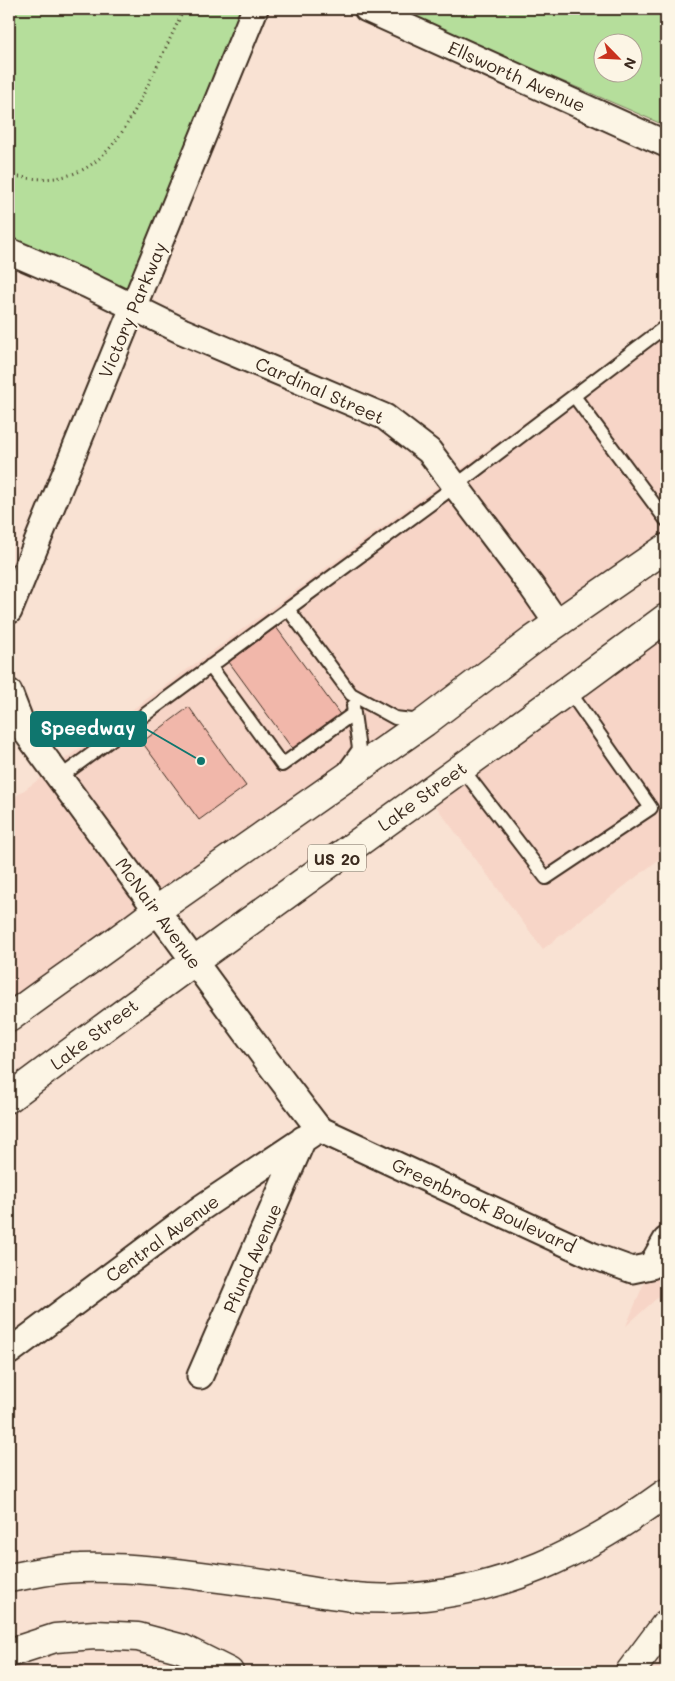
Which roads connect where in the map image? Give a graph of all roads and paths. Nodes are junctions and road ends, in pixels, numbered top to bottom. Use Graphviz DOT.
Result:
graph roads {
  1 [pos="184,9"];
  2 [pos="255,9"];
  3 [pos="367,9"];
  4 [pos="666,144"];
  5 [pos="9,174"];
  6 [pos="9,250"];
  7 [pos="133,307"];
  8 [pos="666,326"];
  9 [pos="574,396"];
  10 [pos="455,486"];
  11 [pos="666,520"];
  12 [pos="666,548"];
  13 [pos="288,609"];
  14 [pos="9,611"];
  15 [pos="666,618"];
  16 [pos="557,623"];
  17 [pos="210,666"];
  18 [pos="569,690"];
  19 [pos="9,692"];
  20 [pos="351,694"];
  21 [pos="354,713"];
  22 [pos="425,722"];
  23 [pos="461,767"];
  24 [pos="59,778"];
  25 [pos="333,786"];
  26 [pos="157,910"];
  27 [pos="194,960"];
  28 [pos="10,1015"];
  29 [pos="9,1098"];
  30 [pos="311,1134"];
  31 [pos="666,1240"];
  32 [pos="9,1352"];
  33 [pos="200,1376"];
  34 [pos="666,1493"];
  35 [pos="9,1578"];
  36 [pos="666,1624"];
  37 [pos="9,1653"];
  38 [pos="229,1672"];
  39 [pos="630,1672"];
  1 -- 5 [label="path"];
  2 -- 7 [label="street, Victory Parkway"];
  3 -- 4 [label="street, Ellsworth Avenue"];
  6 -- 7 [label="street, Cardinal Street"];
  7 -- 10 [label="street, Cardinal Street"];
  7 -- 14 [label="street, Victory Parkway"];
  8 -- 9 [label="lane"];
  9 -- 10 [label="lane"];
  9 -- 11 [label="lane"];
  10 -- 13 [label="lane"];
  10 -- 16 [label="street, Cardinal Street"];
  12 -- 16 [label="main road"];
  13 -- 17 [label="lane"];
  13 -- 20 [label="lane"];
  15 -- 18 [label="main road, Lake Street / US 20"];
  16 -- 22 [label="main road"];
  17 -- 21 [label="lane"];
  17 -- 24 [label="lane"];
  18 -- 23 [label="main road, Lake Street / US 20"];
  18 -- 23 [label="lane"];
  19 -- 24 [label="street, McNair Avenue"];
  20 -- 21 [label="lane"];
  20 -- 22 [label="lane"];
  21 -- 25 [label="lane"];
  22 -- 25 [label="main road"];
  23 -- 27 [label="main road, Lake Street / US 20"];
  24 -- 26 [label="street, McNair Avenue"];
  25 -- 26 [label="main road"];
  26 -- 27 [label="street, McNair Avenue"];
  26 -- 28 [label="main road"];
  27 -- 29 [label="main road, Lake Street / US 20"];
  27 -- 30 [label="street, McNair Avenue"];
  30 -- 31 [label="street, Greenbrook Boulevard"];
  30 -- 32 [label="street, Central Avenue"];
  30 -- 33 [label="street, Pfund Avenue"];
  34 -- 35 [label="main road"];
  36 -- 39 [label="main road"];
  37 -- 38 [label="main road"];
}
